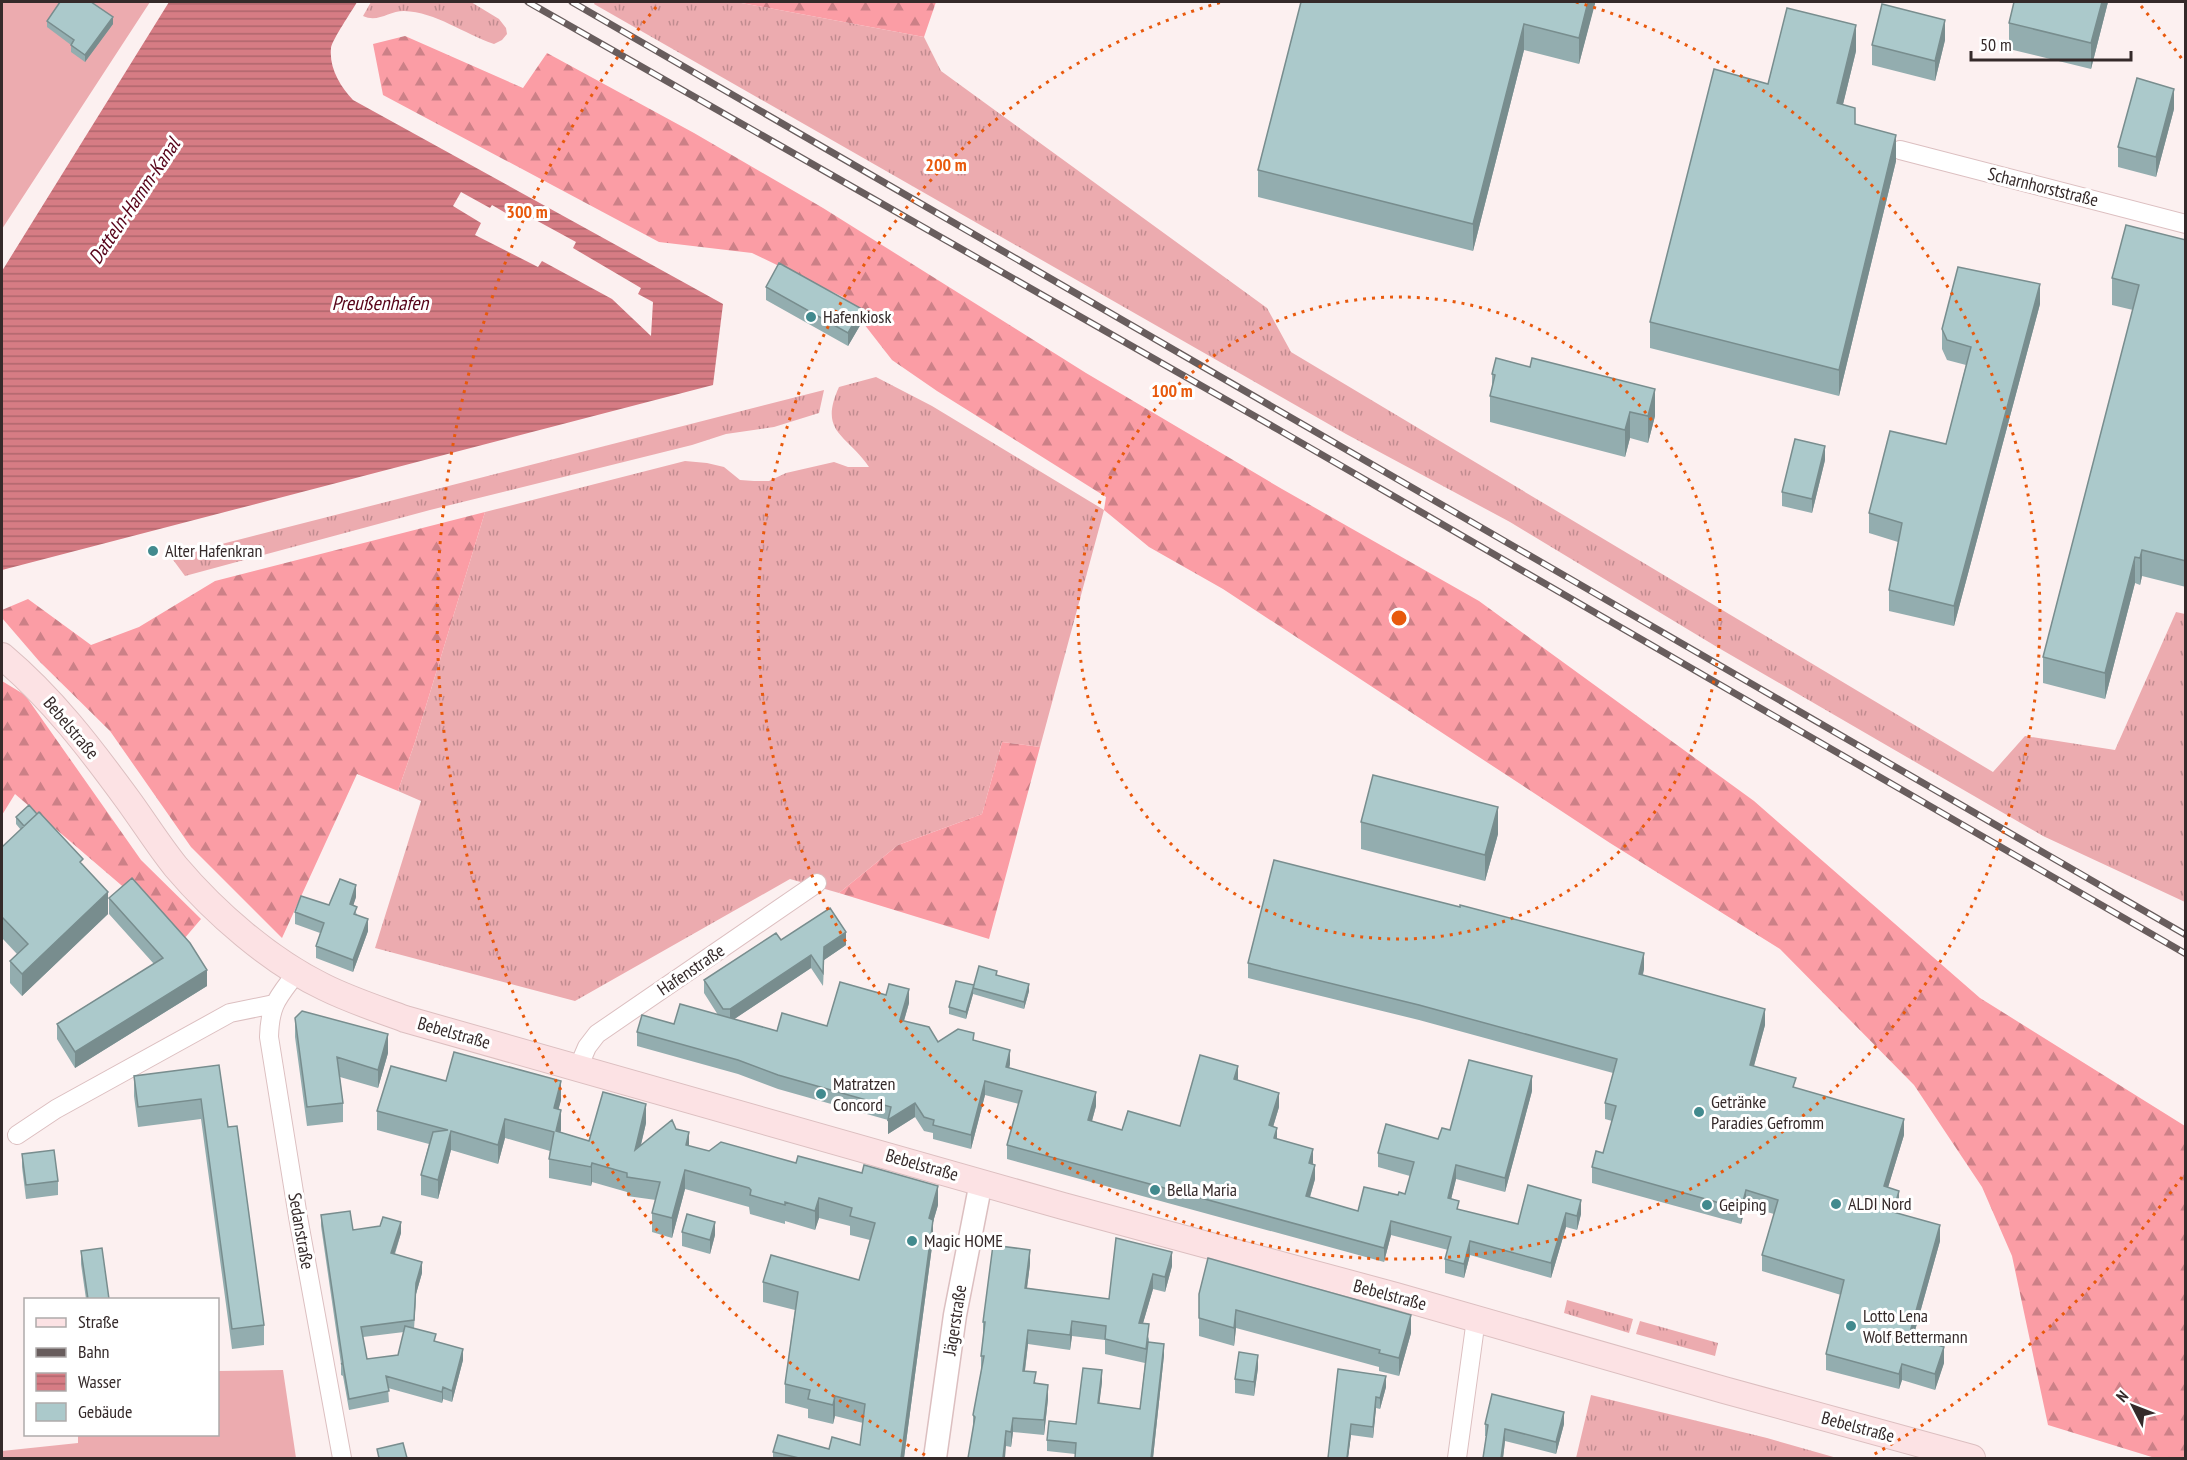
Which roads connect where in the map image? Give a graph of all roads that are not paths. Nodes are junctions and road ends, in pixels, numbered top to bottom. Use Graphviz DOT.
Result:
graph roads {
  1 [pos="1900,150"];
  2 [pos="2186,224"];
  3 [pos="2,656"];
  4 [pos="817,884"];
  5 [pos="297,972"];
  6 [pos="274,1004"];
  7 [pos="578,1068"];
  8 [pos="17,1135"];
  9 [pos="981,1182"];
  10 [pos="1476,1319"];
  11 [pos="342,1458"];
  12 [pos="935,1458"];
  13 [pos="1457,1458"];
  14 [pos="1972,1458"];
  1 -- 2 [label="street, Scharnhorststraße"];
  3 -- 5 [label="main road, Bebelstraße"];
  4 -- 7 [label="street, Hafenstraße"];
  5 -- 6 [label="street, Sedanstraße"];
  5 -- 7 [label="main road, Bebelstraße"];
  6 -- 8 [label="street"];
  6 -- 11 [label="street, Sedanstraße"];
  7 -- 9 [label="main road, Bebelstraße"];
  9 -- 10 [label="main road, Bebelstraße"];
  9 -- 12 [label="street, Jägerstraße"];
  10 -- 13 [label="street"];
  10 -- 14 [label="main road, Bebelstraße"];
}
